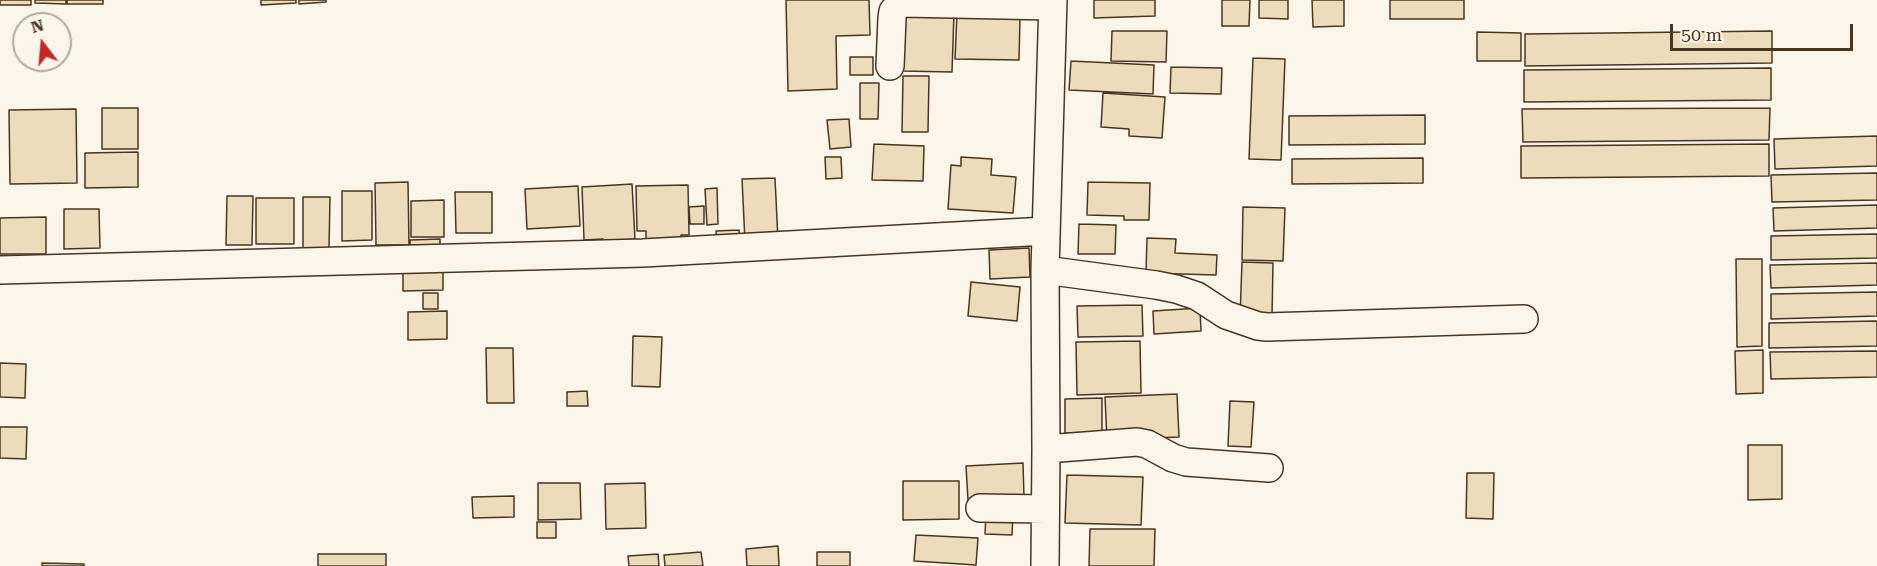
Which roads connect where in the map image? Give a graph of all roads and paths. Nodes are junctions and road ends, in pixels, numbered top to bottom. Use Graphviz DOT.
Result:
graph roads {
  1 [pos="1052,3"];
  2 [pos="890,66"];
  3 [pos="1046,231"];
  4 [pos="0,270"];
  5 [pos="1045,270"];
  6 [pos="1524,319"];
  7 [pos="1046,449"];
  8 [pos="1269,468"];
  9 [pos="980,508"];
  10 [pos="1045,509"];
  11 [pos="1045,566"];
  1 -- 2 [label="street"];
  1 -- 3 [label="street"];
  3 -- 4 [label="street"];
  3 -- 5 [label="street"];
  5 -- 6 [label="street"];
  5 -- 7 [label="street"];
  7 -- 8 [label="street"];
  7 -- 10 [label="street"];
  9 -- 10 [label="street"];
  10 -- 11 [label="street"];
}
